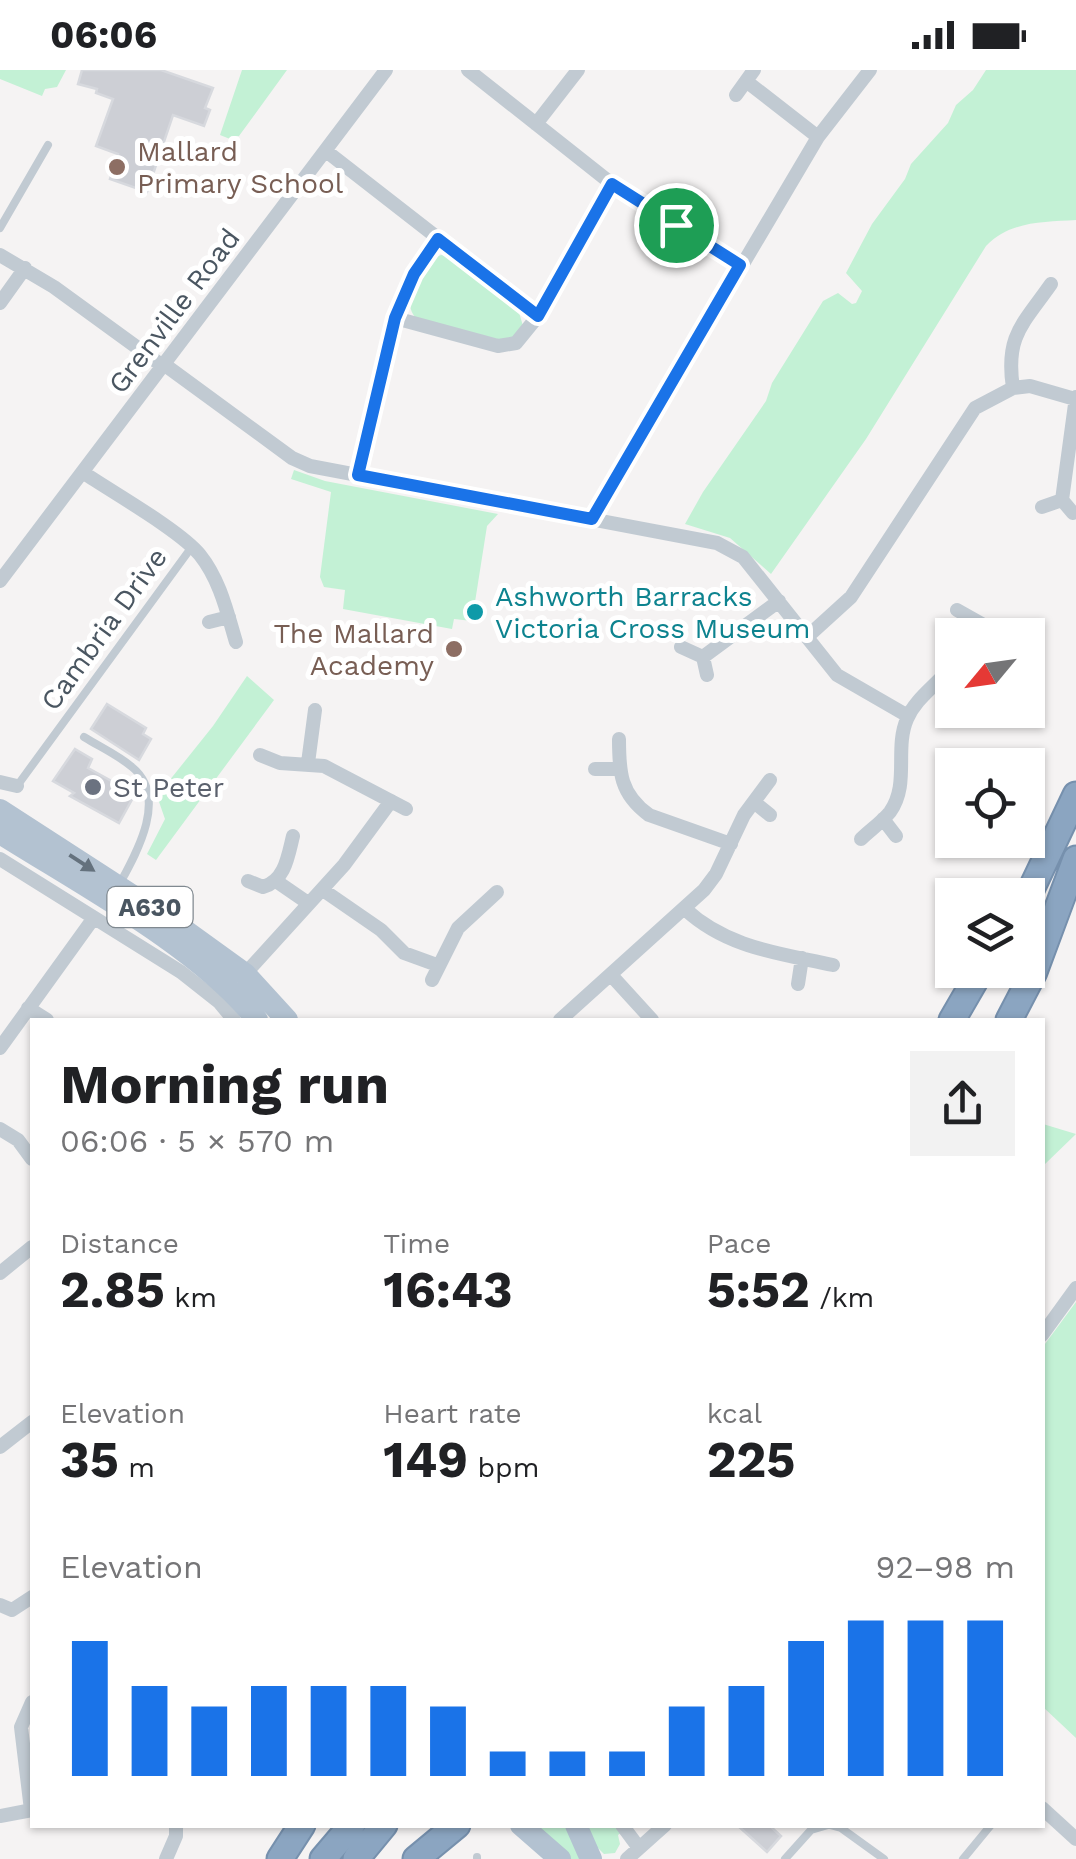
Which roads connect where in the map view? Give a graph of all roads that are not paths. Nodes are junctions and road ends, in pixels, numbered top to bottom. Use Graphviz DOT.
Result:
graph roads {
  1 [pos="386,70"];
  2 [pos="468,70"];
  3 [pos="578,70"];
  4 [pos="870,70"];
  5 [pos="750,76"];
  6 [pos="736,95"];
  7 [pos="536,124"];
  8 [pos="818,137"];
  9 [pos="48,145"];
  10 [pos="326,151"];
  11 [pos="612,184"];
  12 [pos="0,228"];
  13 [pos="438,239"];
  14 [pos="0,254"];
  15 [pos="740,265"];
  16 [pos="26,268"];
  17 [pos="1051,284"];
  18 [pos="0,304"];
  19 [pos="538,316"];
  20 [pos="395,318"];
  21 [pos="164,366"];
  22 [pos="1013,388"];
  23 [pos="1075,398"];
  24 [pos="84,473"];
  25 [pos="358,475"];
  26 [pos="1062,500"];
  27 [pos="1042,507"];
  28 [pos="1073,513"];
  29 [pos="592,519"];
  30 [pos="192,546"];
  31 [pos="0,581"];
  32 [pos="779,601"];
  33 [pos="957,610"];
  34 [pos="229,618"];
  35 [pos="966,618"];
  36 [pos="208,622"];
  37 [pos="807,637"];
  38 [pos="236,642"];
  39 [pos="681,647"];
  40 [pos="704,657"];
  41 [pos="707,675"];
  42 [pos="935,685"];
  43 [pos="315,710"];
  44 [pos="908,716"];
  45 [pos="84,737"];
  46 [pos="619,739"];
  47 [pos="260,755"];
  48 [pos="308,763"];
  49 [pos="594,769"];
  50 [pos="619,769"];
  51 [pos="770,780"];
  52 [pos="0,782"];
  53 [pos="17,786"];
  54 [pos="1076,795"];
  55 [pos="390,800"];
  56 [pos="754,802"];
  57 [pos="406,808"];
  58 [pos="0,810"];
  59 [pos="770,815"];
  60 [pos="882,820"];
  61 [pos="0,833"];
  62 [pos="293,836"];
  63 [pos="896,836"];
  64 [pos="861,839"];
  65 [pos="731,844"];
  66 [pos="1076,858"];
  67 [pos="0,860"];
  68 [pos="1035,878"];
  69 [pos="248,881"];
  70 [pos="276,881"];
  71 [pos="118,886"];
  72 [pos="323,890"];
  73 [pos="497,892"];
  74 [pos="308,903"];
  75 [pos="685,909"];
  76 [pos="93,919"];
  77 [pos="1045,919"];
  78 [pos="802,958"];
  79 [pos="833,965"];
  80 [pos="245,974"];
  81 [pos="610,975"];
  82 [pos="798,984"];
  83 [pos="971,988"];
  84 [pos="980,988"];
  85 [pos="1009,988"];
  86 [pos="28,1008"];
  87 [pos="43,1018"];
  88 [pos="232,1018"];
  89 [pos="256,1018"];
  90 [pos="284,1018"];
  91 [pos="562,1018"];
  92 [pos="650,1018"];
  93 [pos="953,1018"];
  94 [pos="963,1018"];
  95 [pos="991,1018"];
  96 [pos="1010,1018"];
  97 [pos="0,1048"];
  98 [pos="0,1129"];
  99 [pos="30,1156"];
  100 [pos="30,1250"];
  101 [pos="0,1273"];
  102 [pos="1076,1288"];
  103 [pos="1045,1331"];
  104 [pos="30,1424"];
  105 [pos="0,1446"];
  106 [pos="30,1599"];
  107 [pos="0,1606"];
  108 [pos="30,1706"];
  109 [pos="30,1795"];
  110 [pos="30,1810"];
  111 [pos="1045,1811"];
  112 [pos="0,1816"];
  113 [pos="176,1828"];
  114 [pos="300,1828"];
  115 [pos="349,1828"];
  116 [pos="382,1828"];
  117 [pos="452,1828"];
  118 [pos="524,1828"];
  119 [pos="577,1828"];
  120 [pos="624,1828"];
  121 [pos="662,1828"];
  122 [pos="818,1828"];
  123 [pos="841,1828"];
  124 [pos="989,1828"];
  125 [pos="1076,1839"];
  126 [pos="639,1848"];
  127 [pos="548,1855"];
  128 [pos="166,1859"];
  129 [pos="280,1859"];
  130 [pos="323,1859"];
  131 [pos="356,1859"];
  132 [pos="416,1859"];
  133 [pos="592,1859"];
  134 [pos="627,1859"];
  135 [pos="785,1859"];
  136 [pos="884,1859"];
  137 [pos="964,1859"];
  1 -- 10 [label="street, Grenville Road"];
  2 -- 7 [label="street"];
  3 -- 7 [label="street"];
  4 -- 8 [label="street"];
  5 -- 6 [label="street"];
  5 -- 8 [label="street"];
  7 -- 11 [label="street"];
  8 -- 15 [label="street"];
  9 -- 12 [label="lane"];
  10 -- 13 [label="street"];
  10 -- 21 [label="street, Grenville Road"];
  11 -- 15 [label="street"];
  11 -- 19 [label="street"];
  13 -- 19 [label="street"];
  13 -- 20 [label="street"];
  14 -- 16 [label="street"];
  15 -- 29 [label="street"];
  16 -- 18 [label="street"];
  16 -- 21 [label="street"];
  17 -- 22 [label="street"];
  19 -- 20 [label="street"];
  20 -- 25 [label="street"];
  21 -- 24 [label="street, Grenville Road"];
  21 -- 25 [label="street"];
  22 -- 23 [label="street"];
  22 -- 37 [label="street"];
  23 -- 26 [label="street"];
  24 -- 30 [label="street"];
  24 -- 31 [label="street, Grenville Road"];
  25 -- 29 [label="street"];
  26 -- 27 [label="street"];
  26 -- 28 [label="street"];
  29 -- 32 [label="street"];
  30 -- 34 [label="street"];
  30 -- 53 [label="lane, Cambria Drive"];
  32 -- 37 [label="street"];
  32 -- 40 [label="street"];
  33 -- 35 [label="street"];
  34 -- 36 [label="street"];
  34 -- 38 [label="street"];
  37 -- 44 [label="street"];
  39 -- 40 [label="street"];
  40 -- 41 [label="street"];
  42 -- 44 [label="street"];
  43 -- 48 [label="street"];
  44 -- 60 [label="street"];
  45 -- 71 [label="lane"];
  46 -- 50 [label="street"];
  47 -- 48 [label="street"];
  48 -- 55 [label="street"];
  49 -- 50 [label="street"];
  50 -- 65 [label="street"];
  51 -- 56 [label="street"];
  52 -- 53 [label="street"];
  54 -- 68 [label="highway"];
  55 -- 57 [label="street"];
  55 -- 72 [label="street"];
  56 -- 59 [label="street"];
  56 -- 65 [label="street"];
  58 -- 71 [label="main road, A630, one-way"];
  60 -- 63 [label="street"];
  60 -- 64 [label="street"];
  61 -- 89 [label="main road, A630"];
  62 -- 70 [label="street"];
  65 -- 75 [label="street"];
  66 -- 77 [label="highway"];
  66 -- 96 [label="highway"];
  67 -- 76 [label="street"];
  69 -- 70 [label="street"];
  70 -- 74 [label="street"];
  71 -- 80 [label="main road, A630"];
  72 -- 73 [label="street"];
  72 -- 74 [label="street"];
  74 -- 80 [label="street"];
  75 -- 78 [label="street"];
  75 -- 81 [label="street"];
  76 -- 86 [label="street"];
  76 -- 88 [label="street"];
  78 -- 79 [label="street"];
  78 -- 82 [label="street"];
  80 -- 90 [label="main road, A630"];
  81 -- 91 [label="street"];
  81 -- 92 [label="street"];
  83 -- 93 [label="highway"];
  84 -- 94 [label="highway"];
  85 -- 95 [label="highway"];
  86 -- 87 [label="street"];
  86 -- 97 [label="street"];
  98 -- 99 [label="street"];
  100 -- 101 [label="street"];
  102 -- 103 [label="street"];
  104 -- 105 [label="street"];
  106 -- 107 [label="street"];
  108 -- 109 [label="street"];
  110 -- 112 [label="street"];
  111 -- 125 [label="street"];
  113 -- 128 [label="street"];
  114 -- 129 [label="highway"];
  115 -- 130 [label="highway"];
  116 -- 131 [label="highway"];
  117 -- 132 [label="highway"];
  118 -- 127 [label="main road"];
  119 -- 133 [label="main road"];
  120 -- 126 [label="street"];
  121 -- 126 [label="street"];
  122 -- 135 [label="lane"];
  123 -- 136 [label="lane"];
  124 -- 137 [label="lane"];
  126 -- 134 [label="street"];
}
